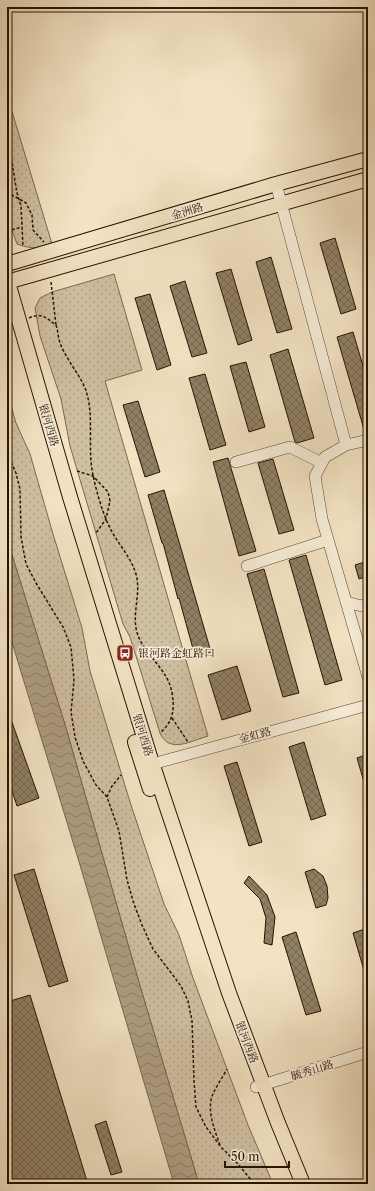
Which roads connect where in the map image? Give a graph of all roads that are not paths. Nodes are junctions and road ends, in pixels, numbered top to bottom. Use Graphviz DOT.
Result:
graph roads {
  1 [pos="368,159"];
  2 [pos="368,179"];
  3 [pos="276,184"];
  4 [pos="280,204"];
  5 [pos="7,264"];
  6 [pos="7,281"];
  7 [pos="7,304"];
  8 [pos="368,440"];
  9 [pos="346,445"];
  10 [pos="236,462"];
  11 [pos="322,463"];
  12 [pos="328,540"];
  13 [pos="247,566"];
  14 [pos="346,602"];
  15 [pos="368,604"];
  16 [pos="368,677"];
  17 [pos="368,705"];
  18 [pos="147,765"];
  19 [pos="368,1052"];
  20 [pos="260,1086"];
  21 [pos="294,1184"];
  22 [pos="303,1184"];
  1 -- 3 [label="main road, 金洲路"];
  2 -- 4 [label="main road, 金洲路"];
  3 -- 4 [label="street"];
  3 -- 5 [label="main road, 金洲路"];
  4 -- 6 [label="main road, 金洲路"];
  4 -- 9 [label="street"];
  6 -- 18 [label="main road, 银河西路"];
  7 -- 18 [label="main road, 银河西路"];
  8 -- 9 [label="street"];
  9 -- 11 [label="street"];
  10 -- 11 [label="street"];
  11 -- 12 [label="street"];
  12 -- 13 [label="street"];
  12 -- 14 [label="street"];
  14 -- 15 [label="street"];
  14 -- 16 [label="street"];
  17 -- 18 [label="street, 金虹路"];
  18 -- 20 [label="main road, 银河西路"];
  19 -- 20 [label="street, 毓秀山路"];
  20 -- 21 [label="main road, 银河西路"];
  20 -- 22 [label="main road, 银河西路"];
}
